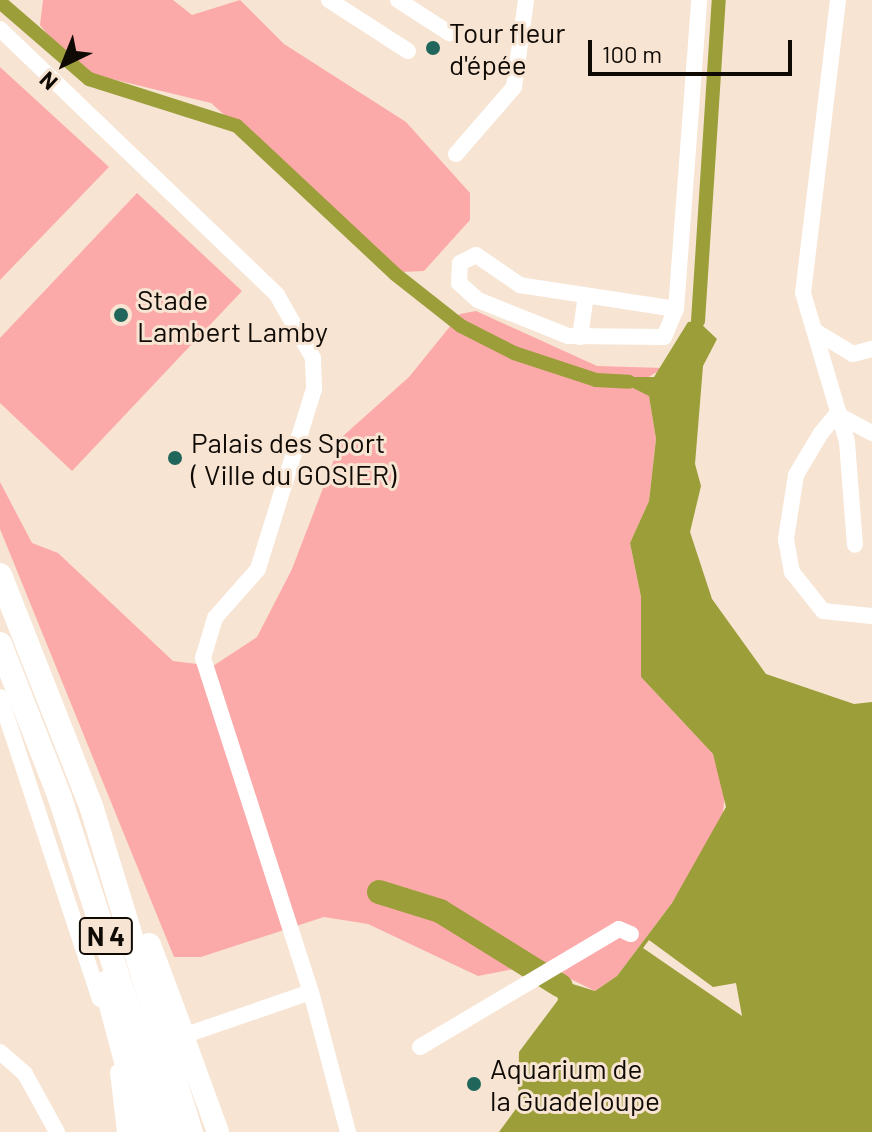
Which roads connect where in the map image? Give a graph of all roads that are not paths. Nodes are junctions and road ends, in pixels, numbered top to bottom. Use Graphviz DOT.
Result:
graph roads {
  1 [pos="398,0"];
  2 [pos="526,0"];
  3 [pos="699,0"];
  4 [pos="838,0"];
  5 [pos="340,3"];
  6 [pos="0,29"];
  7 [pos="449,33"];
  8 [pos="408,51"];
  9 [pos="456,154"];
  10 [pos="533,287"];
  11 [pos="586,295"];
  12 [pos="676,309"];
  13 [pos="527,317"];
  14 [pos="814,330"];
  15 [pos="580,337"];
  16 [pos="872,349"];
  17 [pos="837,414"];
  18 [pos="872,433"];
  19 [pos="855,545"];
  20 [pos="0,575"];
  21 [pos="872,616"];
  22 [pos="0,644"];
  23 [pos="0,697"];
  24 [pos="39,742"];
  25 [pos="120,896"];
  26 [pos="631,934"];
  27 [pos="311,992"];
  28 [pos="183,1036"];
  29 [pos="420,1047"];
  30 [pos="0,1052"];
  31 [pos="138,1129"];
  32 [pos="57,1132"];
  33 [pos="168,1132"];
  34 [pos="191,1132"];
  35 [pos="218,1132"];
  36 [pos="348,1132"];
  1 -- 7 [label="street"];
  2 -- 9 [label="street"];
  3 -- 12 [label="street"];
  4 -- 14 [label="street"];
  5 -- 8 [label="street"];
  6 -- 27 [label="street"];
  10 -- 11 [label="street"];
  10 -- 13 [label="street"];
  10 -- 13 [label="street"];
  11 -- 12 [label="street"];
  11 -- 15 [label="street"];
  12 -- 15 [label="street"];
  13 -- 15 [label="street"];
  14 -- 16 [label="street"];
  14 -- 17 [label="street"];
  17 -- 18 [label="street"];
  17 -- 19 [label="street"];
  17 -- 21 [label="street"];
  20 -- 25 [label="highway, N 4"];
  22 -- 24 [label="highway, N 4"];
  23 -- 31 [label="street"];
  24 -- 31 [label="highway"];
  24 -- 33 [label="highway, N 4"];
  25 -- 28 [label="highway"];
  25 -- 34 [label="highway, N 4"];
  26 -- 29 [label="street"];
  27 -- 28 [label="street"];
  27 -- 36 [label="street"];
  28 -- 35 [label="main road"];
  30 -- 32 [label="street"];
}
